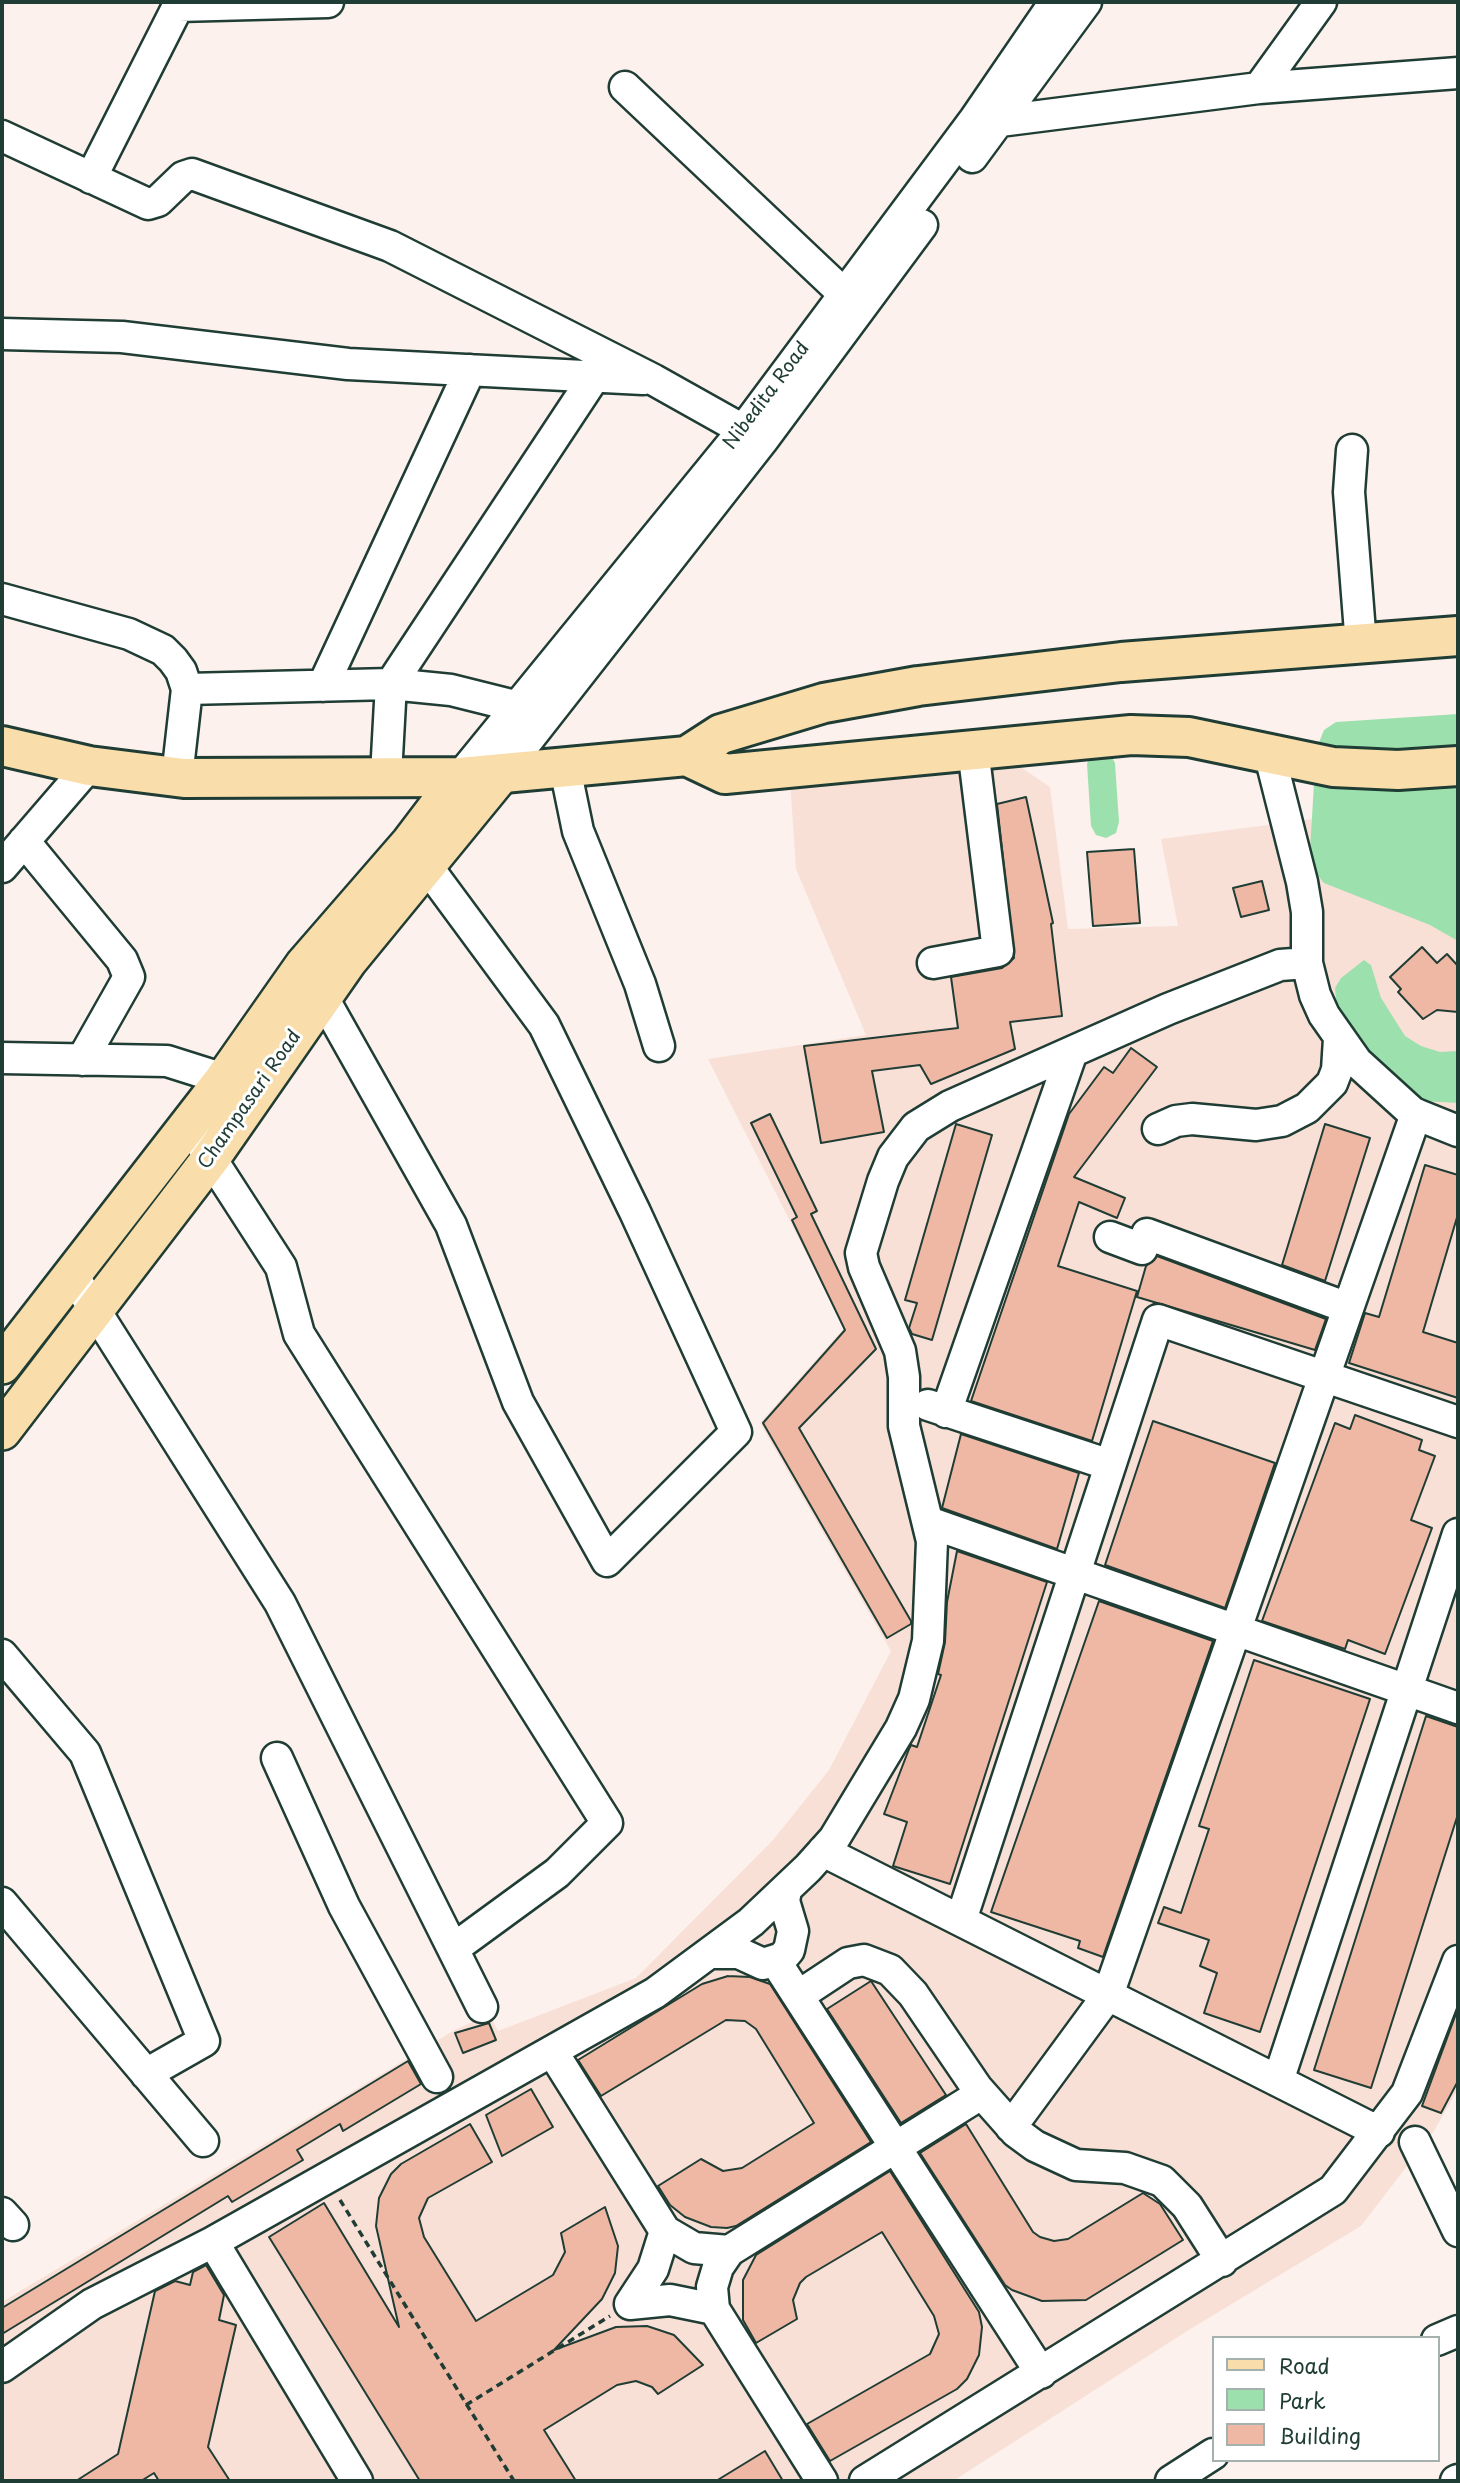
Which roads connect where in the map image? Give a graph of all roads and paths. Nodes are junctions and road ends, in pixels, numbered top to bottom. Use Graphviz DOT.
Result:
graph roads {
  1 [pos="328,2"];
  2 [pos="1055,2"];
  3 [pos="1086,2"];
  4 [pos="1321,2"];
  5 [pos="1458,73"];
  6 [pos="625,87"];
  7 [pos="1259,88"];
  8 [pos="999,121"];
  9 [pos="2,136"];
  10 [pos="91,178"];
  11 [pos="844,294"];
  12 [pos="2,334"];
  13 [pos="470,370"];
  14 [pos="594,377"];
  15 [pos="654,380"];
  16 [pos="753,435"];
  17 [pos="1352,450"];
  18 [pos="2,599"];
  19 [pos="1458,636"];
  20 [pos="1360,645"];
  21 [pos="391,684"];
  22 [pos="323,686"];
  23 [pos="187,690"];
  24 [pos="515,706"];
  25 [pos="2,746"];
  26 [pos="973,749"];
  27 [pos="687,756"];
  28 [pos="1270,756"];
  29 [pos="89,766"];
  30 [pos="1458,766"];
  31 [pos="565,768"];
  32 [pos="502,772"];
  33 [pos="386,775"];
  34 [pos="177,777"];
  35 [pos="460,777"];
  36 [pos="24,841"];
  37 [pos="418,855"];
  38 [pos="2,867"];
  39 [pos="933,963"];
  40 [pos="1307,963"];
  41 [pos="304,965"];
  42 [pos="322,996"];
  43 [pos="1339,1039"];
  44 [pos="659,1046"];
  45 [pos="1072,1052"];
  46 [pos="2,1058"];
  47 [pos="82,1060"];
  48 [pos="224,1079"];
  49 [pos="1416,1114"];
  50 [pos="188,1123"];
  51 [pos="1158,1129"];
  52 [pos="1458,1130"];
  53 [pos="211,1158"];
  54 [pos="1110,1237"];
  55 [pos="72,1274"];
  56 [pos="1348,1308"];
  57 [pos="95,1310"];
  58 [pos="2,1365"];
  59 [pos="1324,1377"];
  60 [pos="905,1398"];
  61 [pos="946,1412"];
  62 [pos="1458,1422"];
  63 [pos="2,1431"];
  64 [pos="1110,1465"];
  65 [pos="928,1522"];
  66 [pos="1458,1534"];
  67 [pos="1075,1574"];
  68 [pos="1236,1630"];
  69 [pos="2,1655"];
  70 [pos="1407,1690"];
  71 [pos="1458,1708"];
  72 [pos="277,1759"];
  73 [pos="823,1851"];
  74 [pos="786,1891"];
  75 [pos="2,1903"];
  76 [pos="961,1920"];
  77 [pos="453,1949"];
  78 [pos="713,1953"];
  79 [pos="1458,1961"];
  80 [pos="776,1962"];
  81 [pos="1108,1995"];
  82 [pos="798,1996"];
  83 [pos="482,2007"];
  84 [pos="552,2051"];
  85 [pos="146,2074"];
  86 [pos="437,2077"];
  87 [pos="1278,2081"];
  88 [pos="981,2094"];
  89 [pos="1011,2127"];
  90 [pos="1379,2132"];
  91 [pos="203,2141"];
  92 [pos="1415,2142"];
  93 [pos="896,2147"];
  94 [pos="326,2178"];
  95 [pos="665,2231"];
  96 [pos="1458,2231"];
  97 [pos="213,2242"];
  98 [pos="729,2250"];
  99 [pos="1222,2261"];
  100 [pos="630,2304"];
  101 [pos="714,2309"];
  102 [pos="1458,2331"];
  103 [pos="1439,2339"];
  104 [pos="2,2367"];
  105 [pos="1041,2373"];
  106 [pos="466,2405"];
  107 [pos="1212,2455"];
  108 [pos="357,2481"];
  109 [pos="514,2481"];
  110 [pos="822,2481"];
  111 [pos="865,2481"];
  112 [pos="1171,2481"];
  1 -- 10 [label="street"];
  2 -- 11 [label="street, Nibedita Road"];
  3 -- 8 [label="street, Nibedita Road"];
  4 -- 7 [label="street"];
  5 -- 7 [label="street"];
  6 -- 11 [label="street"];
  7 -- 8 [label="street"];
  8 -- 16 [label="street, Nibedita Road"];
  9 -- 10 [label="street"];
  10 -- 15 [label="street"];
  11 -- 16 [label="street, Nibedita Road"];
  12 -- 13 [label="street"];
  13 -- 14 [label="street"];
  13 -- 22 [label="street"];
  14 -- 15 [label="street"];
  14 -- 21 [label="street"];
  15 -- 16 [label="street"];
  16 -- 24 [label="street, Nibedita Road"];
  16 -- 32 [label="street, Nibedita Road"];
  17 -- 20 [label="street"];
  18 -- 23 [label="street"];
  19 -- 20 [label="highway"];
  20 -- 27 [label="highway"];
  21 -- 22 [label="street"];
  21 -- 24 [label="street"];
  21 -- 33 [label="street"];
  22 -- 23 [label="street"];
  23 -- 34 [label="street"];
  24 -- 35 [label="street, Nibedita Road"];
  25 -- 29 [label="highway"];
  26 -- 27 [label="highway"];
  26 -- 28 [label="highway"];
  26 -- 39 [label="street"];
  27 -- 31 [label="highway"];
  28 -- 30 [label="highway"];
  28 -- 40 [label="street"];
  29 -- 34 [label="highway"];
  29 -- 36 [label="street"];
  31 -- 32 [label="highway"];
  31 -- 44 [label="street"];
  32 -- 35 [label="highway"];
  32 -- 37 [label="main road, Champasari Road"];
  33 -- 34 [label="highway"];
  33 -- 35 [label="highway"];
  35 -- 37 [label="main road, Champasari Road"];
  36 -- 38 [label="street"];
  36 -- 47 [label="street"];
  37 -- 41 [label="main road, Champasari Road"];
  37 -- 42 [label="main road, Champasari Road"];
  37 -- 42 [label="street"];
  40 -- 43 [label="street"];
  40 -- 45 [label="street"];
  41 -- 42 [label="street"];
  41 -- 48 [label="main road, Champasari Road"];
  42 -- 53 [label="main road, Champasari Road"];
  43 -- 49 [label="street"];
  43 -- 51 [label="street"];
  45 -- 60 [label="street"];
  45 -- 61 [label="street"];
  46 -- 47 [label="street"];
  47 -- 48 [label="street"];
  48 -- 50 [label="main road, Champasari Road"];
  49 -- 52 [label="street"];
  49 -- 56 [label="street"];
  50 -- 53 [label="street"];
  50 -- 55 [label="main road, Champasari Road"];
  53 -- 57 [label="main road, Champasari Road"];
  53 -- 77 [label="street"];
  54 -- 56 [label="street"];
  55 -- 57 [label="street"];
  55 -- 58 [label="main road, Champasari Road"];
  56 -- 59 [label="street"];
  57 -- 63 [label="main road, Champasari Road"];
  57 -- 77 [label="street"];
  59 -- 62 [label="street"];
  59 -- 64 [label="street"];
  59 -- 68 [label="street"];
  60 -- 61 [label="street"];
  60 -- 65 [label="street"];
  61 -- 64 [label="street"];
  64 -- 67 [label="street"];
  65 -- 67 [label="street"];
  65 -- 73 [label="street"];
  66 -- 70 [label="street"];
  67 -- 68 [label="street"];
  67 -- 76 [label="street"];
  68 -- 70 [label="street"];
  68 -- 81 [label="street"];
  69 -- 85 [label="street"];
  70 -- 71 [label="street"];
  70 -- 87 [label="street"];
  72 -- 86 [label="street"];
  73 -- 74 [label="street"];
  73 -- 76 [label="street"];
  74 -- 78 [label="street"];
  74 -- 80 [label="street"];
  75 -- 85 [label="street"];
  76 -- 81 [label="street"];
  77 -- 83 [label="street"];
  78 -- 80 [label="street"];
  78 -- 84 [label="street"];
  79 -- 90 [label="street"];
  80 -- 82 [label="street"];
  81 -- 87 [label="street"];
  81 -- 89 [label="street"];
  82 -- 88 [label="street"];
  82 -- 93 [label="street"];
  84 -- 94 [label="street"];
  84 -- 95 [label="street"];
  85 -- 91 [label="street"];
  87 -- 90 [label="street"];
  88 -- 89 [label="street"];
  88 -- 93 [label="street"];
  89 -- 99 [label="street"];
  90 -- 99 [label="street"];
  92 -- 96 [label="street"];
  93 -- 98 [label="street"];
  93 -- 105 [label="street"];
  94 -- 97 [label="street"];
  94 -- 106 [label="path"];
  95 -- 98 [label="street"];
  95 -- 100 [label="street"];
  97 -- 104 [label="street"];
  97 -- 108 [label="street"];
  98 -- 101 [label="street"];
  99 -- 105 [label="street"];
  100 -- 101 [label="street"];
  100 -- 106 [label="path"];
  101 -- 110 [label="street"];
  102 -- 103 [label="street"];
  105 -- 111 [label="street"];
  106 -- 109 [label="path"];
  107 -- 112 [label="street"];
}
